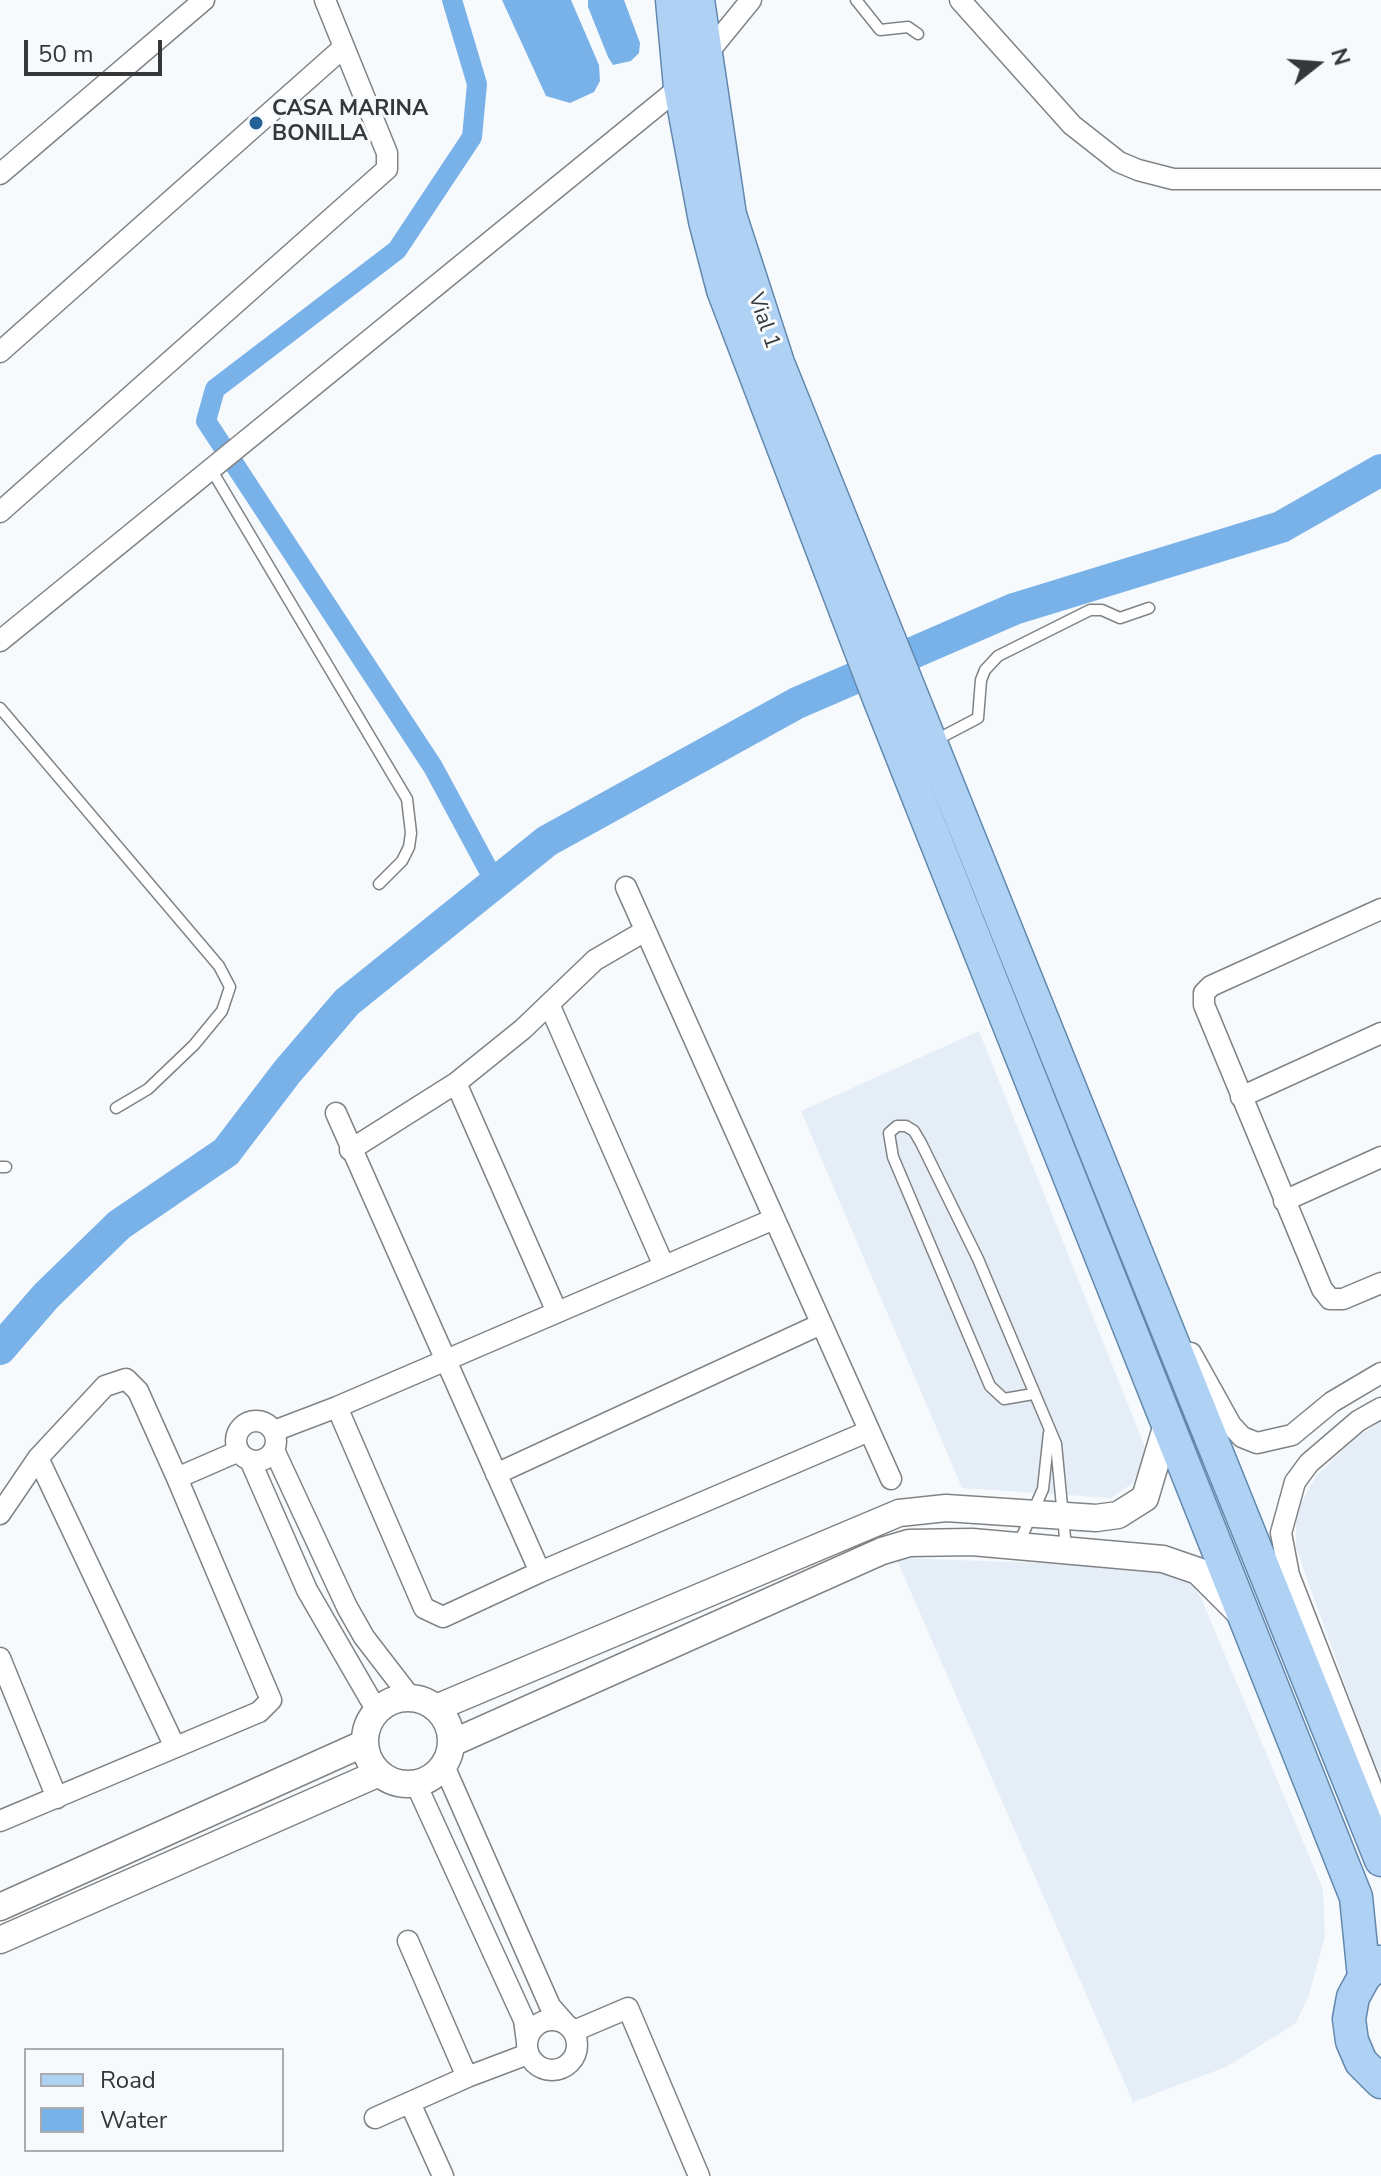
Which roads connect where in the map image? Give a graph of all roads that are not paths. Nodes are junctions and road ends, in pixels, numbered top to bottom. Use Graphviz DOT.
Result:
graph roads {
  1 [pos="204,0"];
  2 [pos="325,0"];
  3 [pos="672,0"];
  4 [pos="698,0"];
  5 [pos="751,0"];
  6 [pos="856,0"];
  7 [pos="960,0"];
  8 [pos="918,34"];
  9 [pos="344,47"];
  10 [pos="707,57"];
  11 [pos="680,87"];
  12 [pos="0,174"];
  13 [pos="1381,179"];
  14 [pos="0,352"];
  15 [pos="211,469"];
  16 [pos="0,512"];
  17 [pos="1149,608"];
  18 [pos="871,634"];
  19 [pos="0,641"];
  20 [pos="0,708"];
  21 [pos="931,742"];
  22 [pos="379,884"];
  23 [pos="626,887"];
  24 [pos="1381,909"];
  25 [pos="645,931"];
  26 [pos="549,1004"];
  27 [pos="1381,1033"];
  28 [pos="456,1083"];
  29 [pos="1241,1097"];
  30 [pos="116,1108"];
  31 [pos="336,1113"];
  32 [pos="350,1150"];
  33 [pos="1381,1157"];
  34 [pos="1284,1201"];
  35 [pos="774,1219"];
  36 [pos="664,1266"];
  37 [pos="1381,1283"];
  38 [pos="1157,1307"];
  39 [pos="557,1312"];
  40 [pos="821,1324"];
  41 [pos="445,1361"];
  42 [pos="1381,1373"];
  43 [pos="1359,1384"];
  44 [pos="1033,1394"];
  45 [pos="337,1407"];
  46 [pos="1379,1410"];
  47 [pos="1168,1421"];
  48 [pos="869,1431"];
  49 [pos="1049,1431"];
  50 [pos="274,1440"];
  51 [pos="244,1456"];
  52 [pos="38,1458"];
  53 [pos="496,1474"];
  54 [pos="177,1478"];
  55 [pos="891,1479"];
  56 [pos="0,1514"];
  57 [pos="1035,1514"];
  58 [pos="1063,1516"];
  59 [pos="306,1519"];
  60 [pos="281,1530"];
  61 [pos="1017,1546"];
  62 [pos="1066,1550"];
  63 [pos="540,1572"];
  64 [pos="1248,1622"];
  65 [pos="0,1658"];
  66 [pos="411,1698"];
  67 [pos="436,1708"];
  68 [pos="377,1711"];
  69 [pos="365,1743"];
  70 [pos="175,1747"];
  71 [pos="448,1754"];
  72 [pos="379,1773"];
  73 [pos="416,1784"];
  74 [pos="57,1798"];
  75 [pos="0,1821"];
  76 [pos="1376,1848"];
  77 [pos="500,1894"];
  78 [pos="472,1906"];
  79 [pos="0,1907"];
  80 [pos="0,1940"];
  81 [pos="408,1941"];
  82 [pos="528,1960"];
  83 [pos="1372,1968"];
  84 [pos="502,1971"];
  85 [pos="570,2027"];
  86 [pos="527,2048"];
  87 [pos="467,2077"];
  88 [pos="1381,2082"];
  89 [pos="410,2103"];
  90 [pos="375,2118"];
  91 [pos="443,2176"];
  92 [pos="699,2176"];
  1 -- 12 [label="street"];
  2 -- 9 [label="street"];
  3 -- 11 [label="main road, Vial 1"];
  4 -- 10 [label="main road, Vial 1"];
  5 -- 10 [label="street"];
  6 -- 8 [label="lane"];
  7 -- 13 [label="street"];
  9 -- 14 [label="street"];
  9 -- 16 [label="street"];
  10 -- 11 [label="street"];
  10 -- 18 [label="main road, Vial 1"];
  11 -- 15 [label="street"];
  11 -- 18 [label="main road, Vial 1"];
  15 -- 19 [label="street"];
  15 -- 22 [label="lane"];
  17 -- 21 [label="lane"];
  18 -- 21 [label="main road"];
  18 -- 47 [label="main road"];
  20 -- 30 [label="lane"];
  21 -- 38 [label="main road"];
  23 -- 25 [label="street"];
  24 -- 29 [label="street"];
  25 -- 26 [label="street"];
  25 -- 35 [label="street"];
  26 -- 28 [label="street"];
  26 -- 36 [label="street"];
  27 -- 29 [label="street"];
  28 -- 32 [label="street"];
  28 -- 39 [label="street"];
  29 -- 34 [label="street"];
  31 -- 32 [label="street"];
  32 -- 41 [label="street"];
  33 -- 34 [label="street"];
  34 -- 37 [label="street"];
  35 -- 36 [label="street"];
  35 -- 40 [label="street"];
  36 -- 39 [label="street"];
  38 -- 43 [label="street"];
  38 -- 76 [label="main road"];
  39 -- 41 [label="street"];
  40 -- 48 [label="street"];
  40 -- 53 [label="street"];
  41 -- 45 [label="street"];
  41 -- 53 [label="street"];
  42 -- 43 [label="street"];
  43 -- 46 [label="street"];
  44 -- 44 [label="lane"];
  44 -- 49 [label="lane"];
  45 -- 50 [label="street"];
  45 -- 63 [label="street"];
  46 -- 76 [label="street"];
  47 -- 58 [label="street"];
  47 -- 64 [label="main road"];
  48 -- 55 [label="street"];
  48 -- 63 [label="street"];
  49 -- 57 [label="lane"];
  49 -- 58 [label="lane"];
  50 -- 51 [label="street"];
  50 -- 51 [label="street"];
  50 -- 59 [label="street"];
  51 -- 54 [label="street"];
  51 -- 60 [label="street"];
  52 -- 54 [label="street"];
  52 -- 56 [label="street"];
  52 -- 70 [label="street"];
  53 -- 63 [label="street"];
  54 -- 70 [label="street"];
  57 -- 58 [label="street"];
  57 -- 61 [label="lane"];
  57 -- 67 [label="street"];
  58 -- 62 [label="lane"];
  59 -- 60 [label="street"];
  59 -- 66 [label="street"];
  60 -- 68 [label="street"];
  61 -- 62 [label="street"];
  61 -- 71 [label="street"];
  62 -- 64 [label="street"];
  64 -- 83 [label="main road"];
  65 -- 74 [label="street"];
  66 -- 67 [label="street"];
  66 -- 68 [label="street"];
  67 -- 71 [label="street"];
  68 -- 69 [label="street"];
  69 -- 72 [label="street"];
  69 -- 79 [label="street"];
  70 -- 74 [label="street"];
  71 -- 73 [label="street"];
  71 -- 77 [label="street"];
  72 -- 73 [label="street"];
  72 -- 80 [label="street"];
  73 -- 78 [label="street"];
  74 -- 75 [label="street"];
  77 -- 78 [label="street"];
  77 -- 82 [label="street"];
  78 -- 84 [label="street"];
  81 -- 87 [label="street"];
  82 -- 84 [label="street"];
  82 -- 85 [label="street"];
  83 -- 88 [label="main road"];
  84 -- 86 [label="street"];
  85 -- 86 [label="street"];
  85 -- 86 [label="street"];
  85 -- 92 [label="street"];
  86 -- 87 [label="street"];
  87 -- 89 [label="street"];
  89 -- 90 [label="street"];
  89 -- 91 [label="street"];
}
